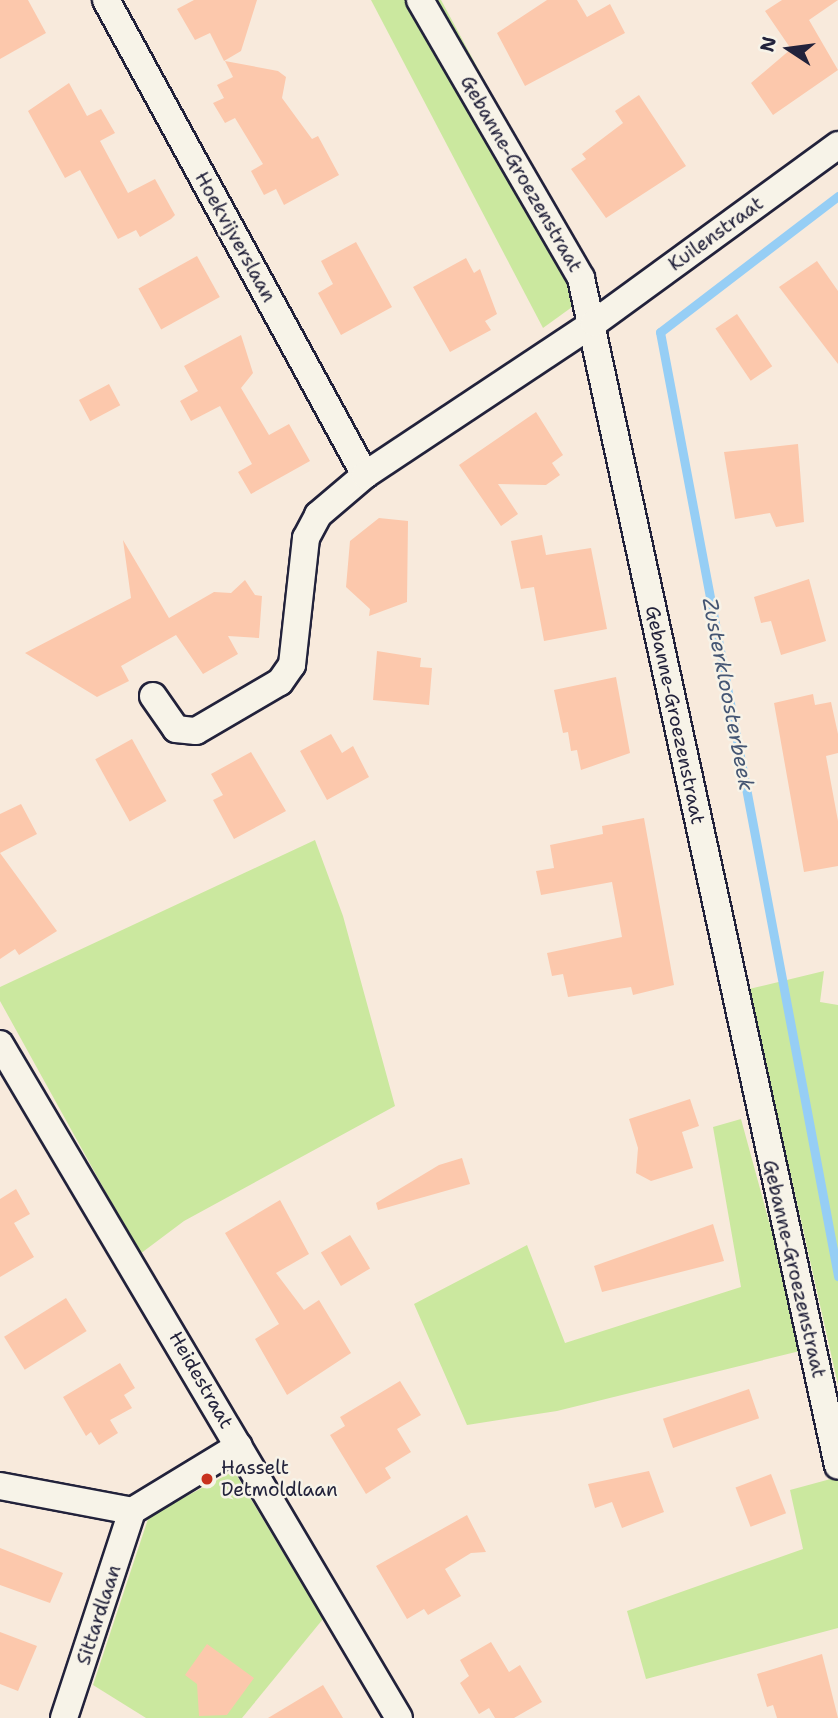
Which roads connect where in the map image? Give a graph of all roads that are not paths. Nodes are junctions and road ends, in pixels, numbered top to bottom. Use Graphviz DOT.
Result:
graph roads {
  1 [pos="106,0"];
  2 [pos="420,0"];
  3 [pos="838,145"];
  4 [pos="594,323"];
  5 [pos="365,475"];
  6 [pos="153,696"];
  7 [pos="0,1044"];
  8 [pos="239,1446"];
  9 [pos="838,1466"];
  10 [pos="0,1486"];
  11 [pos="132,1511"];
  12 [pos="64,1718"];
  13 [pos="399,1718"];
  1 -- 5 [label="street, Hoekvijverslaan"];
  2 -- 4 [label="street, Gebanne-Groezenstraat"];
  3 -- 4 [label="street, Kuilenstraat"];
  4 -- 5 [label="street"];
  4 -- 9 [label="street, Gebanne-Groezenstraat"];
  5 -- 6 [label="street"];
  7 -- 8 [label="street, Heidestraat"];
  8 -- 11 [label="street"];
  8 -- 13 [label="street, Heidestraat"];
  10 -- 11 [label="street"];
  11 -- 12 [label="street, Sittardlaan"];
}
